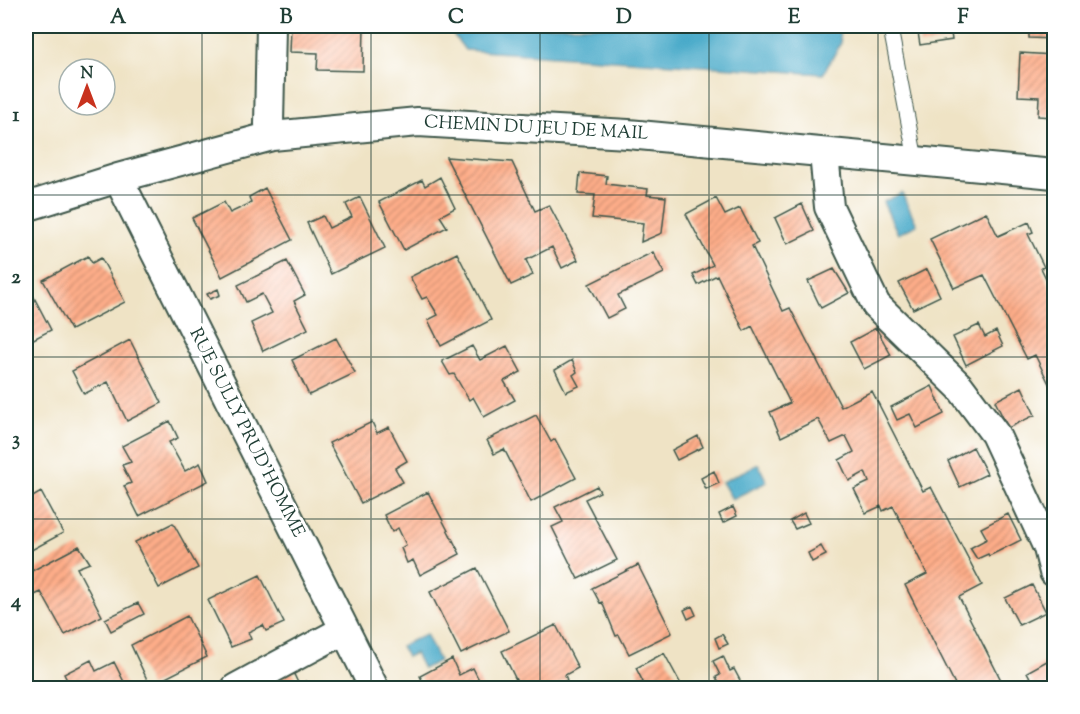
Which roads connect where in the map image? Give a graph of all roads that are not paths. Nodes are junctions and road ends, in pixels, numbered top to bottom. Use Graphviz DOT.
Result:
graph roads {
  1 [pos="271,26"];
  2 [pos="890,26"];
  3 [pos="272,136"];
  4 [pos="824,153"];
  5 [pos="916,162"];
  6 [pos="1054,174"];
  7 [pos="118,178"];
  8 [pos="26,207"];
  9 [pos="1054,572"];
  10 [pos="344,630"];
  11 [pos="236,688"];
  12 [pos="374,688"];
  1 -- 3 [label="street"];
  2 -- 5 [label="lane"];
  3 -- 4 [label="street, CHEMIN DU JEU DE MAIL"];
  3 -- 7 [label="street, CHEMIN DU JEU DE MAIL"];
  4 -- 5 [label="street, CHEMIN DU JEU DE MAIL"];
  4 -- 9 [label="street"];
  5 -- 6 [label="street, CHEMIN DU JEU DE MAIL"];
  7 -- 8 [label="street, CHEMIN DU JEU DE MAIL"];
  7 -- 10 [label="street, RUE SULLY PRUD'HOMME"];
  10 -- 11 [label="street"];
  10 -- 12 [label="street, RUE SULLY PRUD'HOMME"];
}
